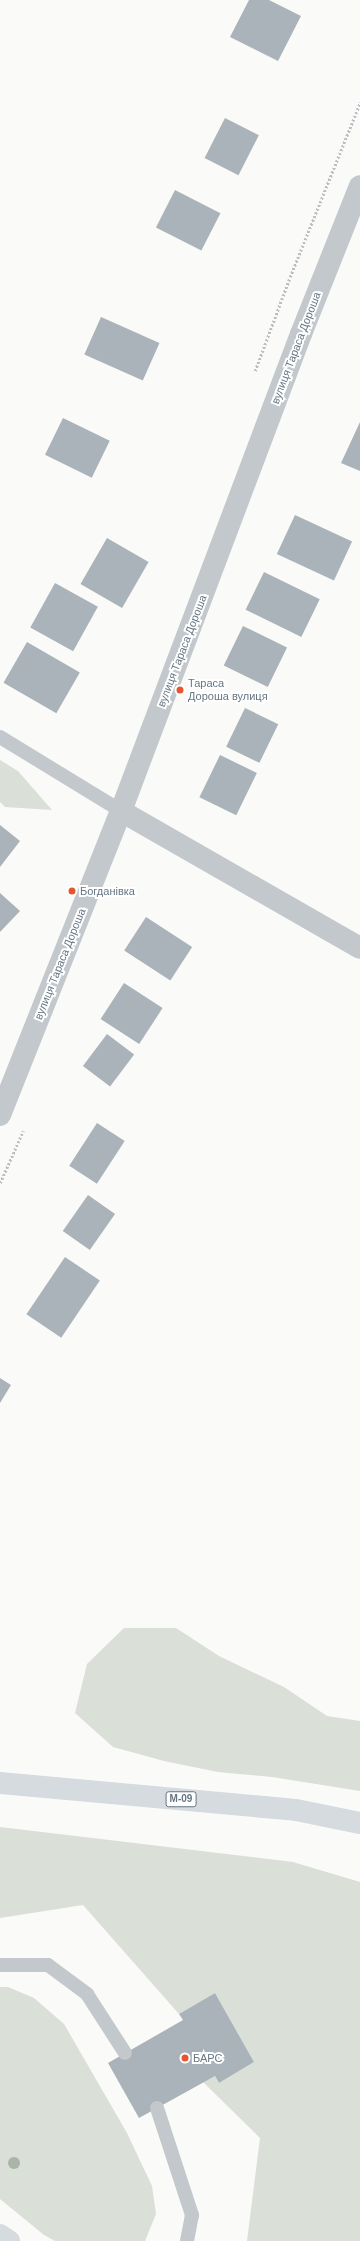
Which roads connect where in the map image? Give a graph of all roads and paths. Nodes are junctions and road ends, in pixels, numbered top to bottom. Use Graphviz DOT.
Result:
graph roads {
  1 [pos="360,186"];
  2 [pos="0,737"];
  3 [pos="122,811"];
  4 [pos="360,948"];
  5 [pos="0,1115"];
  6 [pos="0,1783"];
  7 [pos="360,1823"];
  8 [pos="0,1965"];
  9 [pos="125,2053"];
  10 [pos="157,2108"];
  11 [pos="0,2235"];
  12 [pos="9,2241"];
  13 [pos="187,2241"];
  1 -- 3 [label="street, вулиця Тараса Дороша"];
  2 -- 3 [label="lane"];
  3 -- 4 [label="street"];
  3 -- 5 [label="street, вулиця Тараса Дороша"];
  6 -- 7 [label="highway, М-09"];
  8 -- 9 [label="lane"];
  10 -- 13 [label="lane"];
  11 -- 12 [label="highway"];
}
